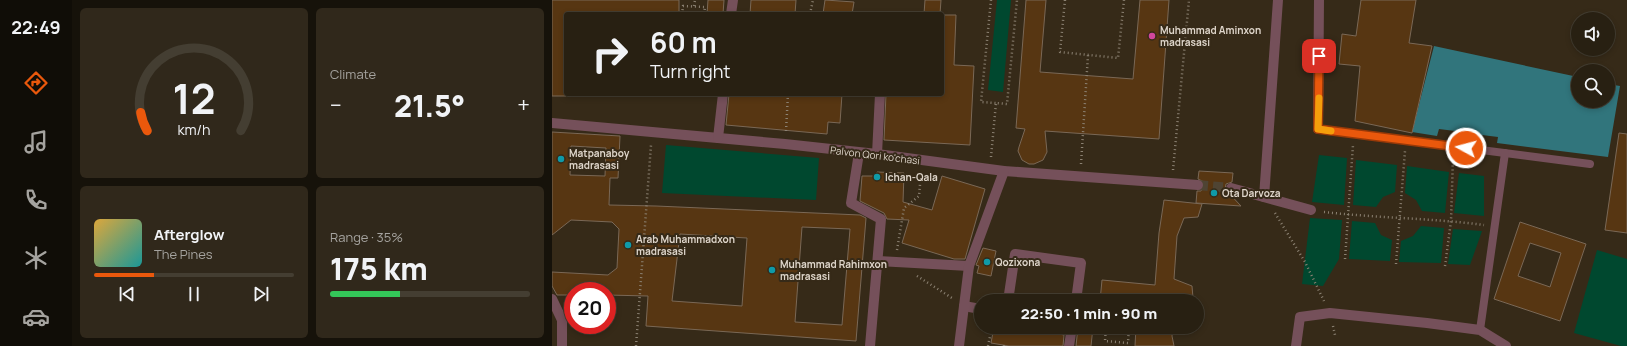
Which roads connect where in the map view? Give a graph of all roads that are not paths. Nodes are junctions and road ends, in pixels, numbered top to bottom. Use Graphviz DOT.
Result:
graph roads {
  1 [pos="733,0"];
  2 [pos="1278,0"];
  3 [pos="1319,0"];
  4 [pos="731,12"];
  5 [pos="723,96"];
  6 [pos="880,96"];
  7 [pos="552,123"];
  8 [pos="1318,129"];
  9 [pos="718,138"];
  10 [pos="859,153"];
  11 [pos="1505,153"];
  12 [pos="877,154"];
  13 [pos="1590,164"];
  14 [pos="1004,171"];
  15 [pos="1198,185"];
  16 [pos="1231,188"];
  17 [pos="1264,197"];
  18 [pos="1311,210"];
  19 [pos="878,261"];
  20 [pos="969,266"];
  21 [pos="1009,294"];
  22 [pos="1077,294"];
  23 [pos="552,299"];
  24 [pos="964,306"];
  25 [pos="974,308"];
  26 [pos="1480,330"];
  27 [pos="1071,334"];
  28 [pos="562,346"];
  29 [pos="870,346"];
  30 [pos="959,346"];
  31 [pos="1069,346"];
  32 [pos="1296,346"];
  33 [pos="1506,346"];
  1 -- 4 [label="street"];
  2 -- 17 [label="street"];
  3 -- 8 [label="street"];
  5 -- 9 [label="street"];
  6 -- 12 [label="street"];
  7 -- 9 [label="street, Palvon Qori ko'chasi"];
  8 -- 11 [label="lane"];
  9 -- 10 [label="street, Palvon Qori ko'chasi"];
  10 -- 12 [label="street, Palvon Qori ko'chasi"];
  10 -- 19 [label="street"];
  11 -- 13 [label="lane"];
  11 -- 26 [label="lane"];
  12 -- 14 [label="street, Palvon Qori ko'chasi"];
  14 -- 15 [label="street, Palvon Qori ko'chasi"];
  14 -- 20 [label="street"];
  16 -- 17 [label="street"];
  17 -- 18 [label="street"];
  19 -- 20 [label="street"];
  19 -- 29 [label="street"];
  20 -- 24 [label="street"];
  21 -- 22 [label="street"];
  23 -- 28 [label="street"];
  24 -- 25 [label="street"];
  24 -- 30 [label="street"];
  26 -- 32 [label="street"];
  26 -- 33 [label="street"];
  27 -- 31 [label="street"];
}
